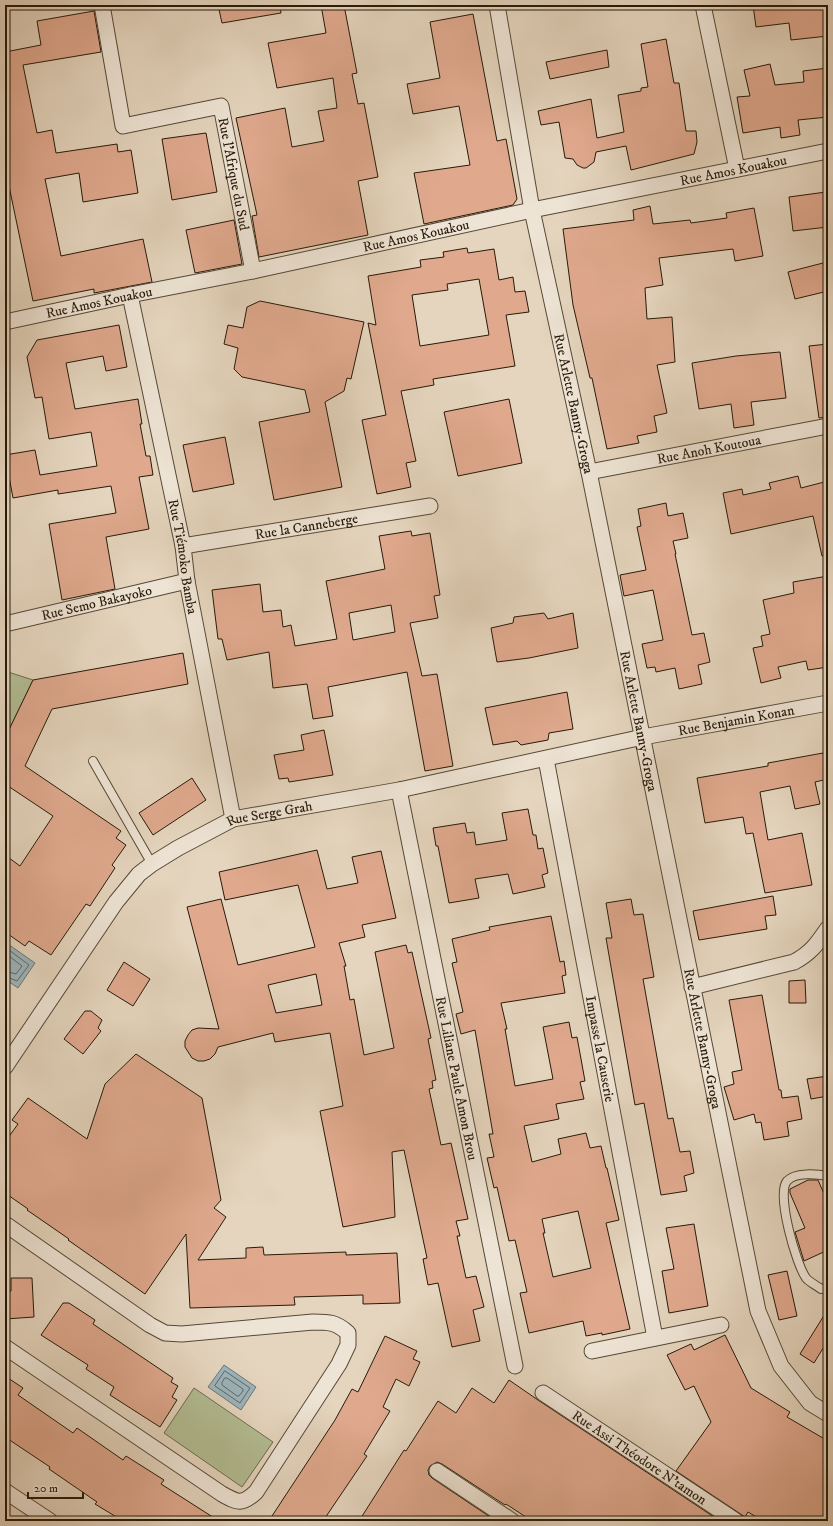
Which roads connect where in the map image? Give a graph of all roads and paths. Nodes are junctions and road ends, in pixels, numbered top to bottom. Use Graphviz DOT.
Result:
graph roads {
  1 [pos="102,5"];
  2 [pos="496,5"];
  3 [pos="702,5"];
  4 [pos="828,152"];
  5 [pos="737,168"];
  6 [pos="532,210"];
  7 [pos="253,271"];
  8 [pos="130,295"];
  9 [pos="5,322"];
  10 [pos="828,426"];
  11 [pos="589,472"];
  12 [pos="430,506"];
  13 [pos="183,546"];
  14 [pos="187,581"];
  15 [pos="5,624"];
  16 [pos="828,702"];
  17 [pos="643,737"];
  18 [pos="546,759"];
  19 [pos="93,761"];
  20 [pos="399,790"];
  21 [pos="233,819"];
  22 [pos="152,864"];
  23 [pos="828,928"];
  24 [pos="692,987"];
  25 [pos="5,1067"];
  26 [pos="828,1176"];
  27 [pos="5,1224"];
  28 [pos="828,1288"];
  29 [pos="721,1326"];
  30 [pos="656,1338"];
  31 [pos="5,1348"];
  32 [pos="592,1351"];
  33 [pos="515,1366"];
  34 [pos="543,1393"];
  35 [pos="828,1414"];
  36 [pos="437,1471"];
  37 [pos="5,1491"];
  38 [pos="729,1519"];
  39 [pos="50,1521"];
  40 [pos="512,1521"];
  1 -- 7 [label="street, Rue l'Afrique du Sud"];
  2 -- 6 [label="street, Rue Arlette Banny-Groga"];
  3 -- 5 [label="street"];
  4 -- 5 [label="street, Rue Amos Kouakou"];
  5 -- 6 [label="street, Rue Amos Kouakou"];
  6 -- 7 [label="street, Rue Amos Kouakou"];
  6 -- 11 [label="street, Rue Arlette Banny-Groga"];
  7 -- 8 [label="street, Rue Amos Kouakou"];
  8 -- 9 [label="street, Rue Amos Kouakou"];
  8 -- 13 [label="street, Rue Tiémoko Bamba"];
  10 -- 11 [label="street, Rue Anoh Koutoua"];
  11 -- 17 [label="street, Rue Arlette Banny-Groga"];
  12 -- 13 [label="street, Rue la Canneberge"];
  13 -- 14 [label="street, Rue Tiémoko Bamba"];
  14 -- 15 [label="street, Rue Semo Bakayoko"];
  14 -- 21 [label="street, Rue Tiémoko Bamba"];
  16 -- 17 [label="street, Rue Benjamin Konan"];
  17 -- 18 [label="street, Rue Serge Grah"];
  17 -- 24 [label="street, Rue Arlette Banny-Groga"];
  18 -- 20 [label="street, Rue Serge Grah"];
  18 -- 30 [label="street, Impasse la Causerie"];
  19 -- 22 [label="lane"];
  20 -- 21 [label="street, Rue Serge Grah"];
  20 -- 33 [label="street, Rue Liliane Paule Amon Brou"];
  21 -- 22 [label="street, Rue Serge Grah"];
  22 -- 25 [label="street, Rue Serge Grah"];
  23 -- 24 [label="street"];
  24 -- 35 [label="street, Rue Arlette Banny-Groga"];
  26 -- 28 [label="lane"];
  27 -- 31 [label="street"];
  29 -- 30 [label="street"];
  30 -- 32 [label="street"];
  34 -- 38 [label="street, Rue Assi Théodore N'tamon"];
  36 -- 40 [label="street"];
  37 -- 39 [label="street"];
}
